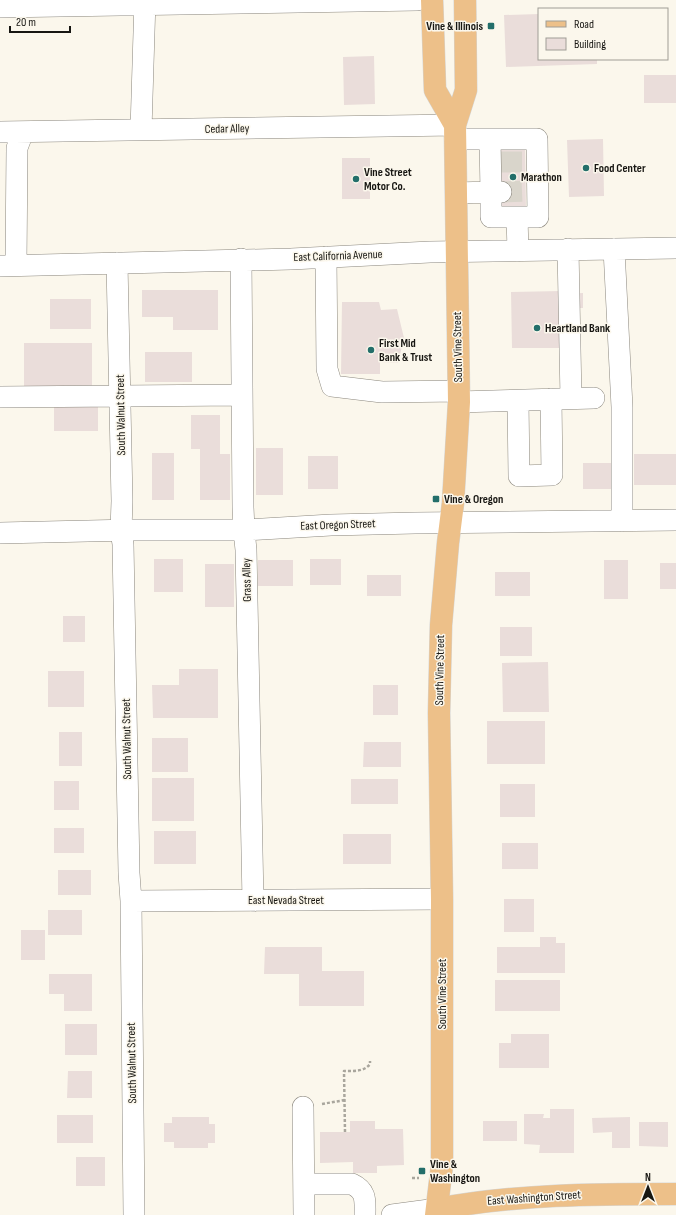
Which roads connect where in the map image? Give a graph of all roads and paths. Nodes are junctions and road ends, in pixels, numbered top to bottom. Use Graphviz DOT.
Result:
graph roads {
  1 [pos="418,0"];
  2 [pos="432,0"];
  3 [pos="465,0"];
  4 [pos="319,1"];
  5 [pos="145,2"];
  6 [pos="0,7"];
  7 [pos="141,130"];
  8 [pos="0,132"];
  9 [pos="23,132"];
  10 [pos="455,132"];
  11 [pos="490,140"];
  12 [pos="496,192"];
  13 [pos="456,193"];
  14 [pos="517,217"];
  15 [pos="676,248"];
  16 [pos="568,249"];
  17 [pos="614,249"];
  18 [pos="518,250"];
  19 [pos="457,252"];
  20 [pos="326,257"];
  21 [pos="241,259"];
  22 [pos="118,263"];
  23 [pos="8,265"];
  24 [pos="241,395"];
  25 [pos="120,396"];
  26 [pos="0,397"];
  27 [pos="459,397"];
  28 [pos="594,398"];
  29 [pos="561,399"];
  30 [pos="518,401"];
  31 [pos="676,520"];
  32 [pos="622,521"];
  33 [pos="451,523"];
  34 [pos="244,530"];
  35 [pos="121,531"];
  36 [pos="0,533"];
  37 [pos="442,899"];
  38 [pos="131,900"];
  39 [pos="252,901"];
  40 [pos="370,1061"];
  41 [pos="303,1107"];
  42 [pos="345,1132"];
  43 [pos="412,1178"];
  44 [pos="420,1178"];
  45 [pos="304,1184"];
  46 [pos="676,1194"];
  47 [pos="436,1212"];
  48 [pos="134,1215"];
  49 [pos="304,1215"];
  50 [pos="365,1215"];
  51 [pos="392,1215"];
  1 -- 4 [label="street"];
  2 -- 10 [label="main road, South Vine Street"];
  3 -- 10 [label="main road, South Vine Street"];
  4 -- 5 [label="street"];
  5 -- 6 [label="street"];
  5 -- 7 [label="street"];
  7 -- 9 [label="street, Cedar Alley"];
  7 -- 10 [label="street, Cedar Alley"];
  8 -- 9 [label="street, Cedar Alley"];
  9 -- 23 [label="street"];
  10 -- 11 [label="street, Cedar Alley"];
  10 -- 13 [label="main road, South Vine Street"];
  11 -- 12 [label="street"];
  11 -- 14 [label="street, Cedar Alley"];
  12 -- 13 [label="street"];
  12 -- 14 [label="street"];
  13 -- 19 [label="main road, South Vine Street"];
  14 -- 18 [label="street"];
  15 -- 17 [label="street, East California Avenue"];
  16 -- 17 [label="street, East California Avenue"];
  16 -- 18 [label="street, East California Avenue"];
  16 -- 29 [label="street"];
  17 -- 32 [label="street"];
  18 -- 19 [label="street, East California Avenue"];
  19 -- 20 [label="street, East California Avenue"];
  19 -- 27 [label="main road, South Vine Street"];
  20 -- 21 [label="street, East California Avenue"];
  20 -- 27 [label="street"];
  21 -- 22 [label="street, East California Avenue"];
  21 -- 24 [label="street, Grass Alley"];
  22 -- 23 [label="street, East California Avenue"];
  22 -- 25 [label="street, South Walnut Street"];
  24 -- 25 [label="street"];
  24 -- 34 [label="street, Grass Alley"];
  25 -- 26 [label="street"];
  25 -- 35 [label="street, South Walnut Street"];
  27 -- 30 [label="street"];
  27 -- 33 [label="main road, South Vine Street"];
  28 -- 29 [label="street"];
  29 -- 30 [label="street"];
  29 -- 30 [label="street"];
  31 -- 32 [label="street, East Oregon Street"];
  32 -- 33 [label="street, East Oregon Street"];
  33 -- 34 [label="street, East Oregon Street"];
  33 -- 37 [label="main road, South Vine Street"];
  34 -- 35 [label="street, East Oregon Street"];
  34 -- 39 [label="street, Grass Alley"];
  35 -- 36 [label="street, East Oregon Street"];
  35 -- 38 [label="street, South Walnut Street"];
  37 -- 39 [label="street, East Nevada Street"];
  37 -- 47 [label="main road, South Vine Street"];
  38 -- 39 [label="street, East Nevada Street"];
  38 -- 48 [label="street, South Walnut Street"];
  40 -- 42 [label="path"];
  41 -- 45 [label="street"];
  43 -- 44 [label="path"];
  45 -- 49 [label="street"];
  45 -- 50 [label="street"];
  46 -- 47 [label="main road, East Washington Street"];
  47 -- 51 [label="street, East Washington Street"];
}
